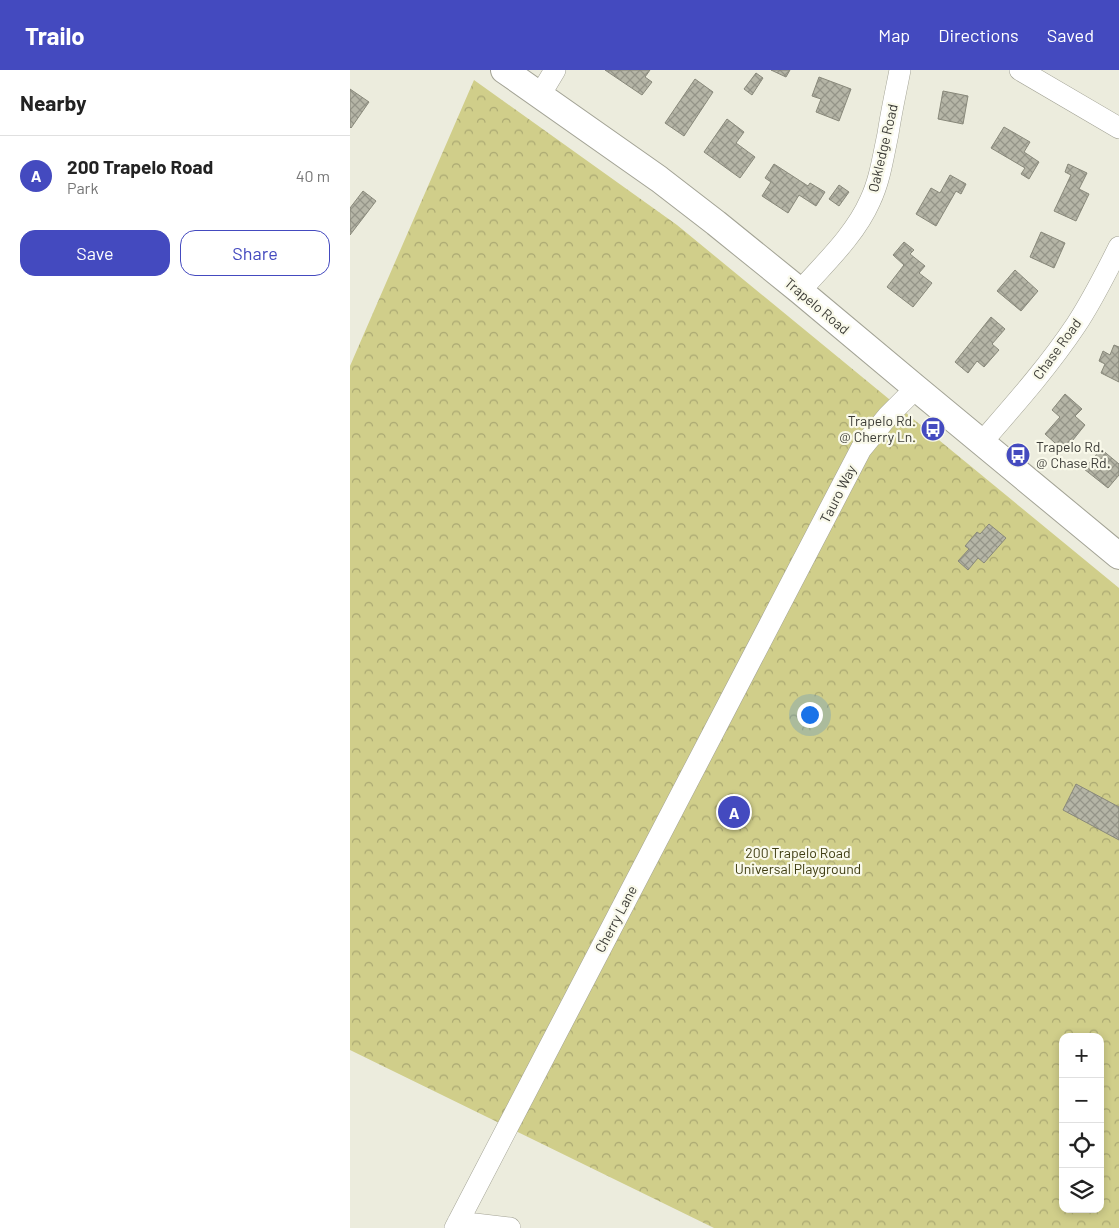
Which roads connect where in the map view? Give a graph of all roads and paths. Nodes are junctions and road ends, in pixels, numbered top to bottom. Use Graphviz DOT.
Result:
graph roads {
  1 [pos="504,70"];
  2 [pos="555,70"];
  3 [pos="900,70"];
  4 [pos="1020,70"];
  5 [pos="540,95"];
  6 [pos="1119,128"];
  7 [pos="1119,247"];
  8 [pos="800,291"];
  9 [pos="916,388"];
  10 [pos="982,442"];
  11 [pos="1119,556"];
  12 [pos="778,610"];
  13 [pos="456,1225"];
  14 [pos="510,1228"];
  1 -- 5 [label="main road, Trapelo Road"];
  2 -- 5 [label="street"];
  3 -- 8 [label="street, Oakledge Road"];
  4 -- 6 [label="street"];
  5 -- 8 [label="main road, Trapelo Road"];
  7 -- 10 [label="street, Chase Road"];
  8 -- 9 [label="main road, Trapelo Road"];
  9 -- 10 [label="main road, Trapelo Road"];
  9 -- 12 [label="street, Tauro Way"];
  10 -- 11 [label="main road, Trapelo Road"];
  12 -- 13 [label="street, Cherry Lane"];
  13 -- 14 [label="street"];
}
